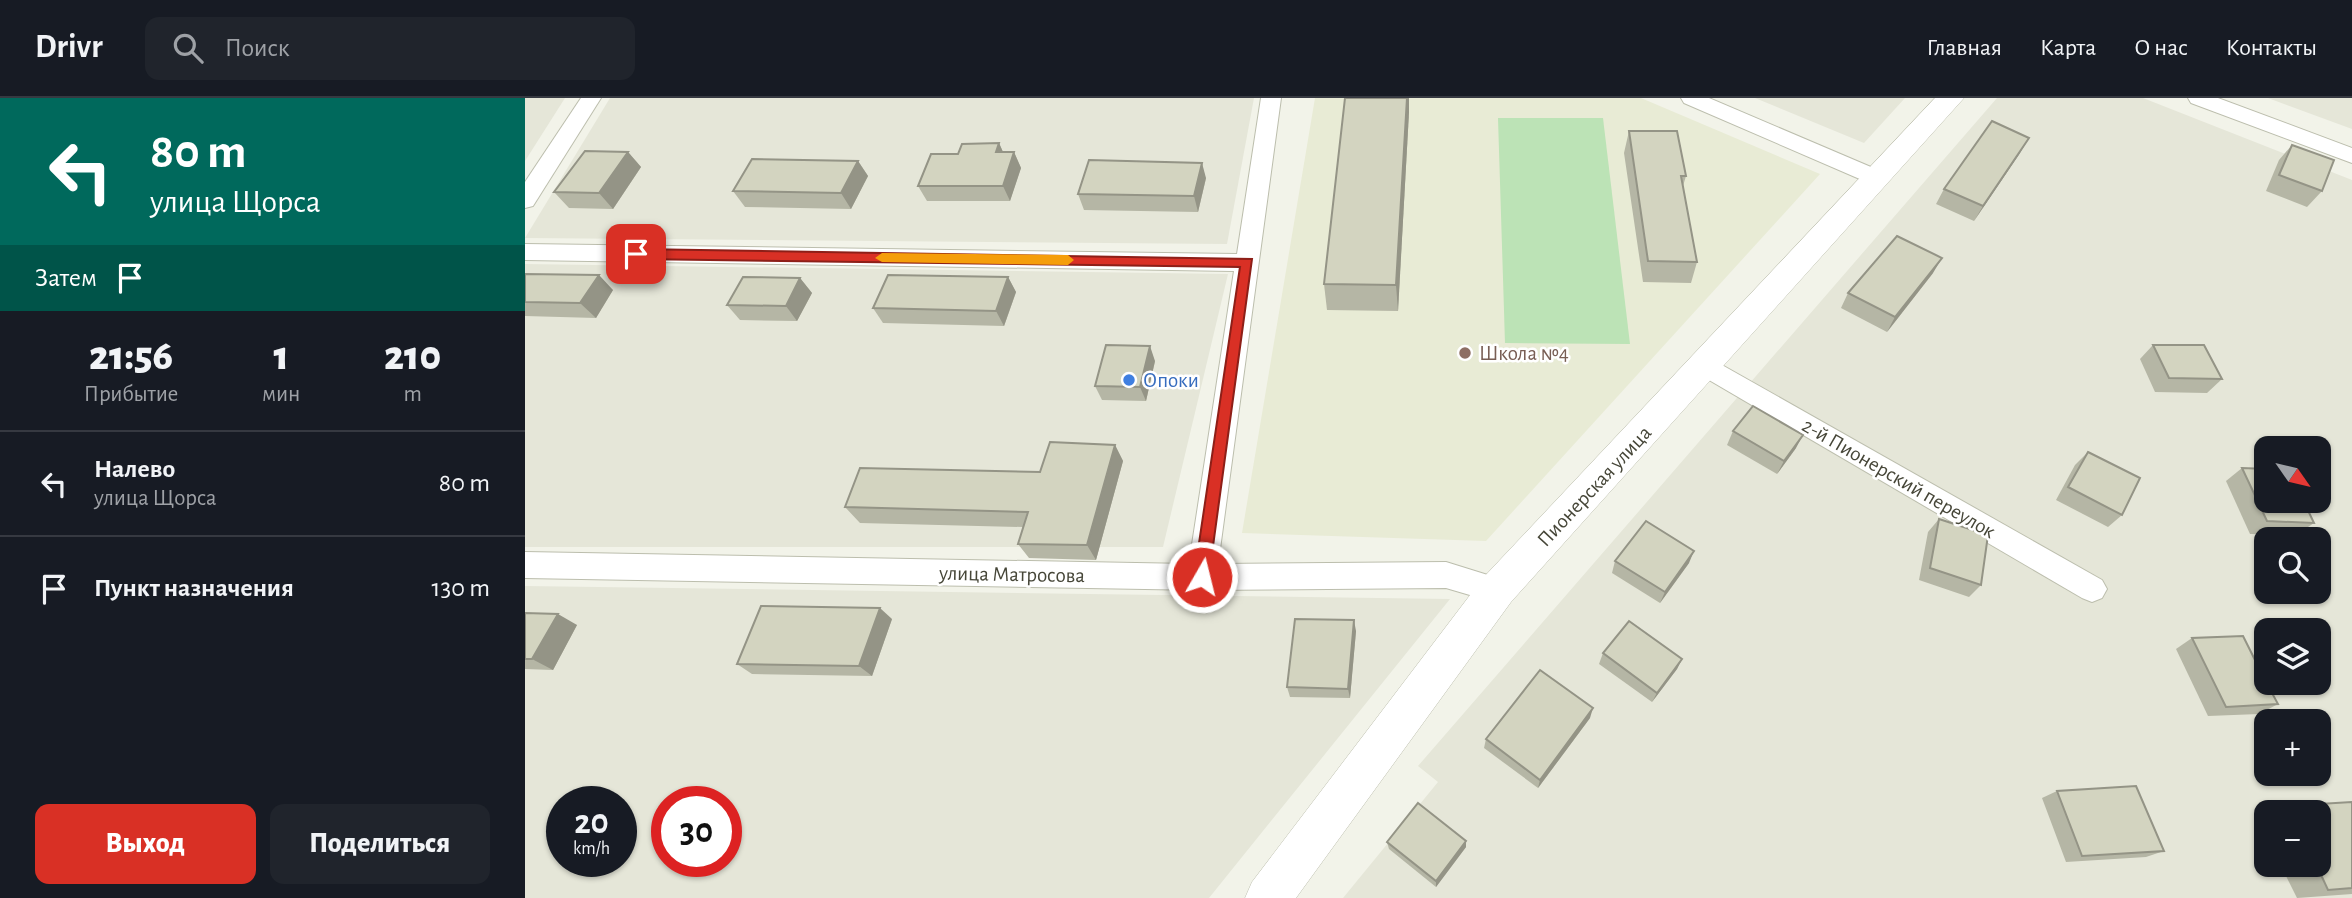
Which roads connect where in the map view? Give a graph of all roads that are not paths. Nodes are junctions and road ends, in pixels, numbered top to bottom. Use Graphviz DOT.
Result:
graph roads {
  1 [pos="591,98"];
  2 [pos="1271,98"];
  3 [pos="1692,98"];
  4 [pos="1949,98"];
  5 [pos="2198,98"];
  6 [pos="2352,156"];
  7 [pos="1877,178"];
  8 [pos="525,200"];
  9 [pos="525,253"];
  10 [pos="1247,263"];
  11 [pos="1706,366"];
  12 [pos="525,565"];
  13 [pos="1202,577"];
  14 [pos="2092,589"];
  15 [pos="1497,590"];
  16 [pos="1268,898"];
  1 -- 8 [label="street"];
  2 -- 10 [label="street"];
  3 -- 7 [label="street"];
  4 -- 7 [label="street, Пионерская улица"];
  5 -- 6 [label="street"];
  7 -- 11 [label="street, Пионерская улица"];
  9 -- 10 [label="street"];
  10 -- 13 [label="street"];
  11 -- 14 [label="street, 2-й Пионерский переулок"];
  11 -- 15 [label="street, Пионерская улица"];
  12 -- 13 [label="street, улица Матросова"];
  13 -- 15 [label="street, улица Матросова"];
  15 -- 16 [label="street, Пионерская улица"];
}
